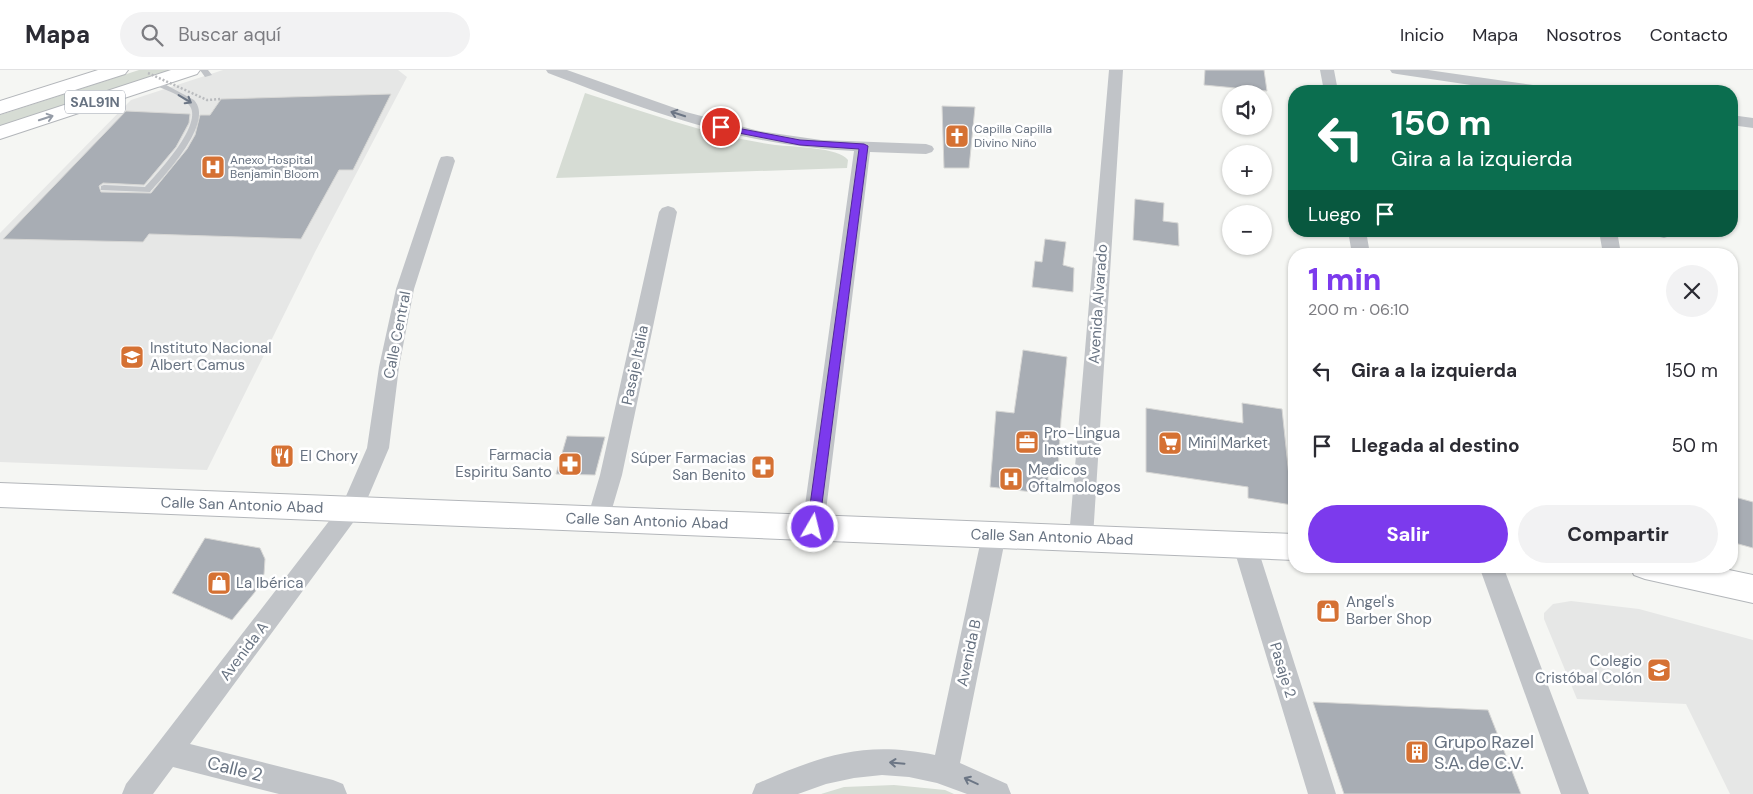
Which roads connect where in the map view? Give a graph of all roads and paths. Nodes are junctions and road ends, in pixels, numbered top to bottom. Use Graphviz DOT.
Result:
graph roads {
  1 [pos="118,70"];
  2 [pos="553,70"];
  3 [pos="1116,70"];
  4 [pos="1327,70"];
  5 [pos="1397,70"];
  6 [pos="201,72"];
  7 [pos="151,77"];
  8 [pos="1330,85"];
  9 [pos="1499,85"];
  10 [pos="221,99"];
  11 [pos="0,108"];
  12 [pos="1738,121"];
  13 [pos="1753,123"];
  14 [pos="0,133"];
  15 [pos="864,146"];
  16 [pos="926,149"];
  17 [pos="447,161"];
  18 [pos="104,188"];
  19 [pos="668,212"];
  20 [pos="0,495"];
  21 [pos="352,509"];
  22 [pos="598,519"];
  23 [pos="813,527"];
  24 [pos="994,534"];
  25 [pos="1081,537"];
  26 [pos="1245,546"];
  27 [pos="1288,547"];
  28 [pos="1494,573"];
  29 [pos="1684,573"];
  30 [pos="1753,589"];
  31 [pos="167,752"];
  32 [pos="945,770"];
  33 [pos="136,794"];
  34 [pos="333,794"];
  35 [pos="766,794"];
  36 [pos="997,794"];
  37 [pos="1322,794"];
  38 [pos="1576,794"];
  1 -- 11 [label="main road, SAL91N"];
  15 -- 2 [label="street, one-way"];
  3 -- 25 [label="street, Avenida Alvarado"];
  4 -- 8 [label="street"];
  5 -- 9 [label="street"];
  6 -- 7 [label="main road, SAL91N"];
  7 -- 10 [label="path, bridge"];
  14 -- 7 [label="main road, SAL91N, one-way"];
  7 -- 18 [label="lane, one-way"];
  12 -- 13 [label="street"];
  15 -- 16 [label="street"];
  15 -- 23 [label="street"];
  17 -- 21 [label="street, Calle Central"];
  19 -- 22 [label="street, Pasaje Italia"];
  20 -- 21 [label="main road, Calle San Antonio Abad"];
  21 -- 22 [label="main road, Calle San Antonio Abad"];
  21 -- 31 [label="street, Avenida A"];
  22 -- 23 [label="main road, Calle San Antonio Abad"];
  23 -- 24 [label="main road, Calle San Antonio Abad"];
  24 -- 25 [label="main road, Calle San Antonio Abad"];
  24 -- 32 [label="street, Avenida B"];
  25 -- 26 [label="main road, Calle San Antonio Abad"];
  26 -- 27 [label="main road, Calle San Antonio Abad"];
  26 -- 37 [label="street, Pasaje 2"];
  28 -- 38 [label="street"];
  29 -- 30 [label="main road"];
  31 -- 33 [label="street, Avenida A"];
  31 -- 34 [label="street, Calle 2"];
  32 -- 35 [label="street, one-way"];
  36 -- 32 [label="street, one-way"];
}
